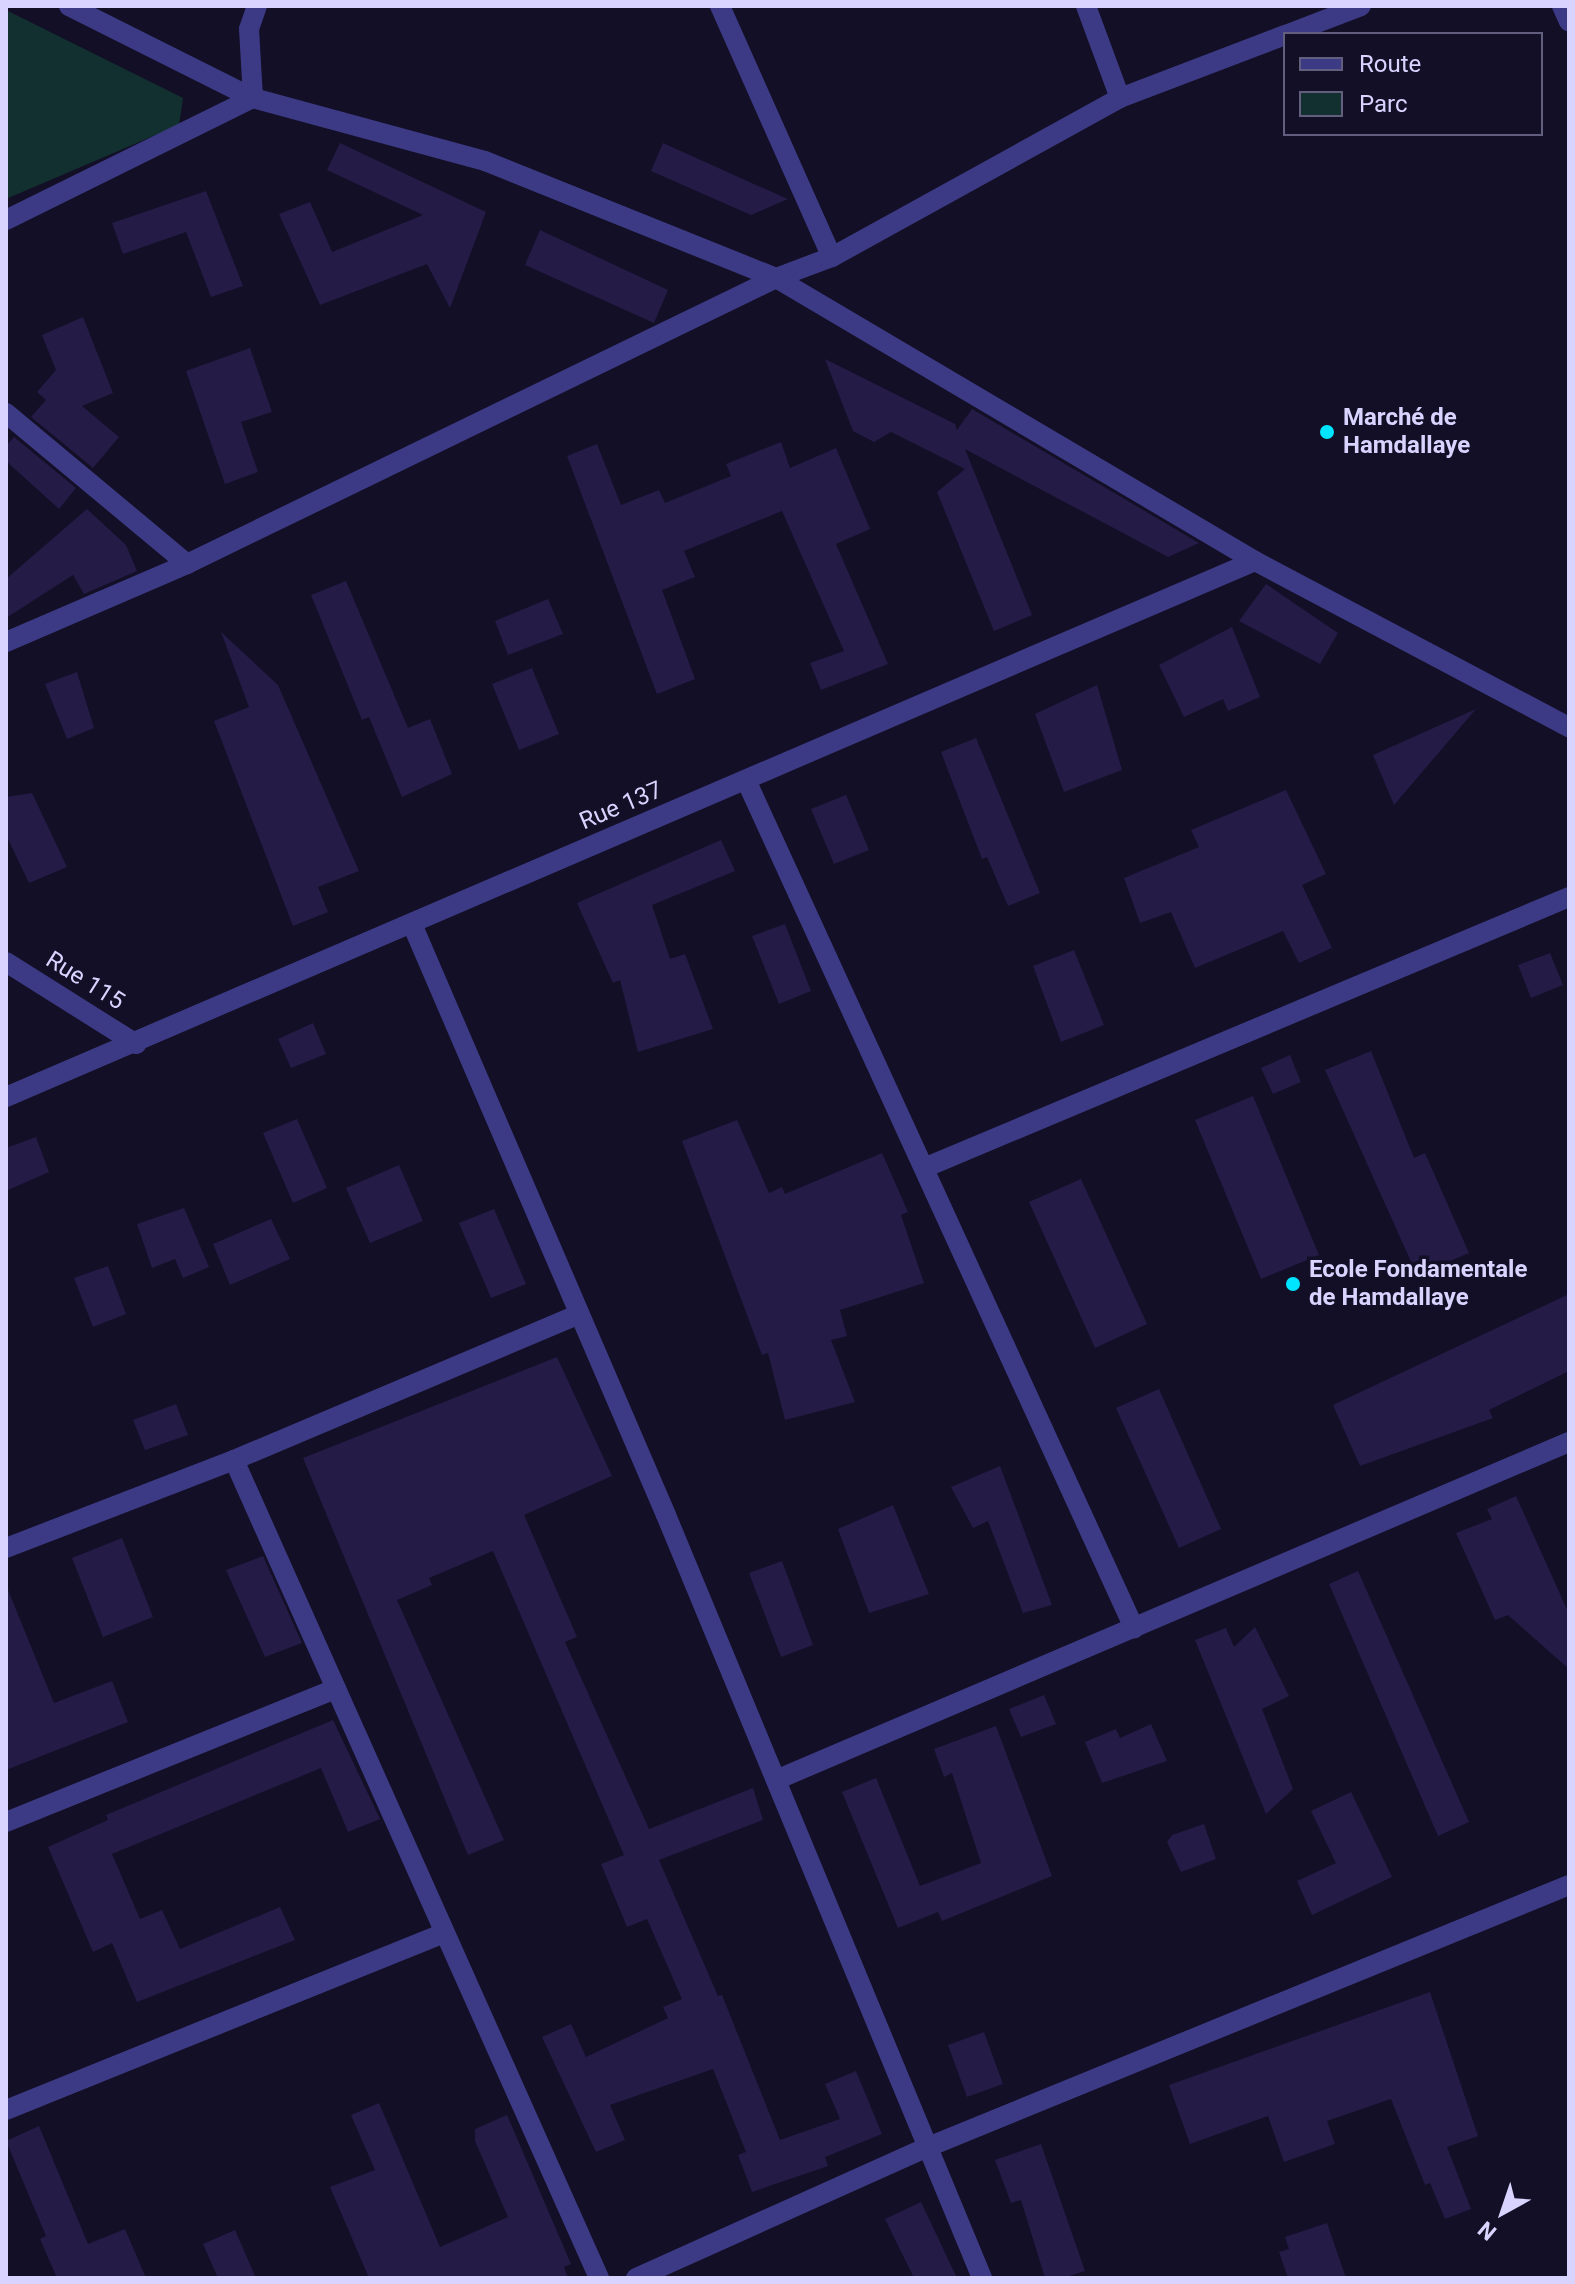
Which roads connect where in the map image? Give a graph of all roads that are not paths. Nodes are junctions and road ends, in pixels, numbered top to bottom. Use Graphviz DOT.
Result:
graph roads {
  1 [pos="69,6"];
  2 [pos="257,6"];
  3 [pos="720,6"];
  4 [pos="1086,6"];
  5 [pos="1361,6"];
  6 [pos="1562,6"];
  7 [pos="1569,22"];
  8 [pos="1291,32"];
  9 [pos="1283,35"];
  10 [pos="253,98"];
  11 [pos="1120,98"];
  12 [pos="6,220"];
  13 [pos="832,257"];
  14 [pos="776,278"];
  15 [pos="6,413"];
  16 [pos="1255,561"];
  17 [pos="187,564"];
  18 [pos="6,642"];
  19 [pos="1569,727"];
  20 [pos="746,780"];
  21 [pos="1569,897"];
  22 [pos="412,924"];
  23 [pos="6,962"];
  24 [pos="136,1044"];
  25 [pos="6,1097"];
  26 [pos="924,1168"];
  27 [pos="579,1314"];
  28 [pos="1569,1442"];
  29 [pos="234,1460"];
  30 [pos="6,1548"];
  31 [pos="1134,1628"];
  32 [pos="336,1689"];
  33 [pos="776,1780"];
  34 [pos="6,1822"];
  35 [pos="1569,1885"];
  36 [pos="444,1933"];
  37 [pos="6,2110"];
  38 [pos="928,2147"];
  39 [pos="599,2278"];
  40 [pos="636,2278"];
  41 [pos="982,2278"];
  1 -- 10 [label="street"];
  2 -- 10 [label="street"];
  3 -- 13 [label="street"];
  4 -- 11 [label="street"];
  5 -- 8 [label="street"];
  6 -- 7 [label="street"];
  9 -- 11 [label="street"];
  10 -- 12 [label="street"];
  10 -- 14 [label="street"];
  11 -- 13 [label="street"];
  13 -- 14 [label="street"];
  14 -- 16 [label="street"];
  14 -- 17 [label="street"];
  15 -- 17 [label="street"];
  16 -- 19 [label="street"];
  16 -- 20 [label="street, Rue 137"];
  17 -- 18 [label="street"];
  20 -- 22 [label="street, Rue 137"];
  20 -- 26 [label="street"];
  21 -- 26 [label="street"];
  22 -- 24 [label="street, Rue 137"];
  22 -- 27 [label="street"];
  23 -- 24 [label="street, Rue 115"];
  24 -- 25 [label="street, Rue 137"];
  26 -- 31 [label="street"];
  27 -- 29 [label="street"];
  27 -- 33 [label="street"];
  28 -- 31 [label="street"];
  29 -- 30 [label="street"];
  29 -- 32 [label="street"];
  31 -- 33 [label="street"];
  32 -- 34 [label="street"];
  32 -- 36 [label="street"];
  33 -- 38 [label="street"];
  35 -- 38 [label="street"];
  36 -- 37 [label="street"];
  36 -- 39 [label="street"];
  38 -- 40 [label="street"];
  38 -- 41 [label="street"];
}
